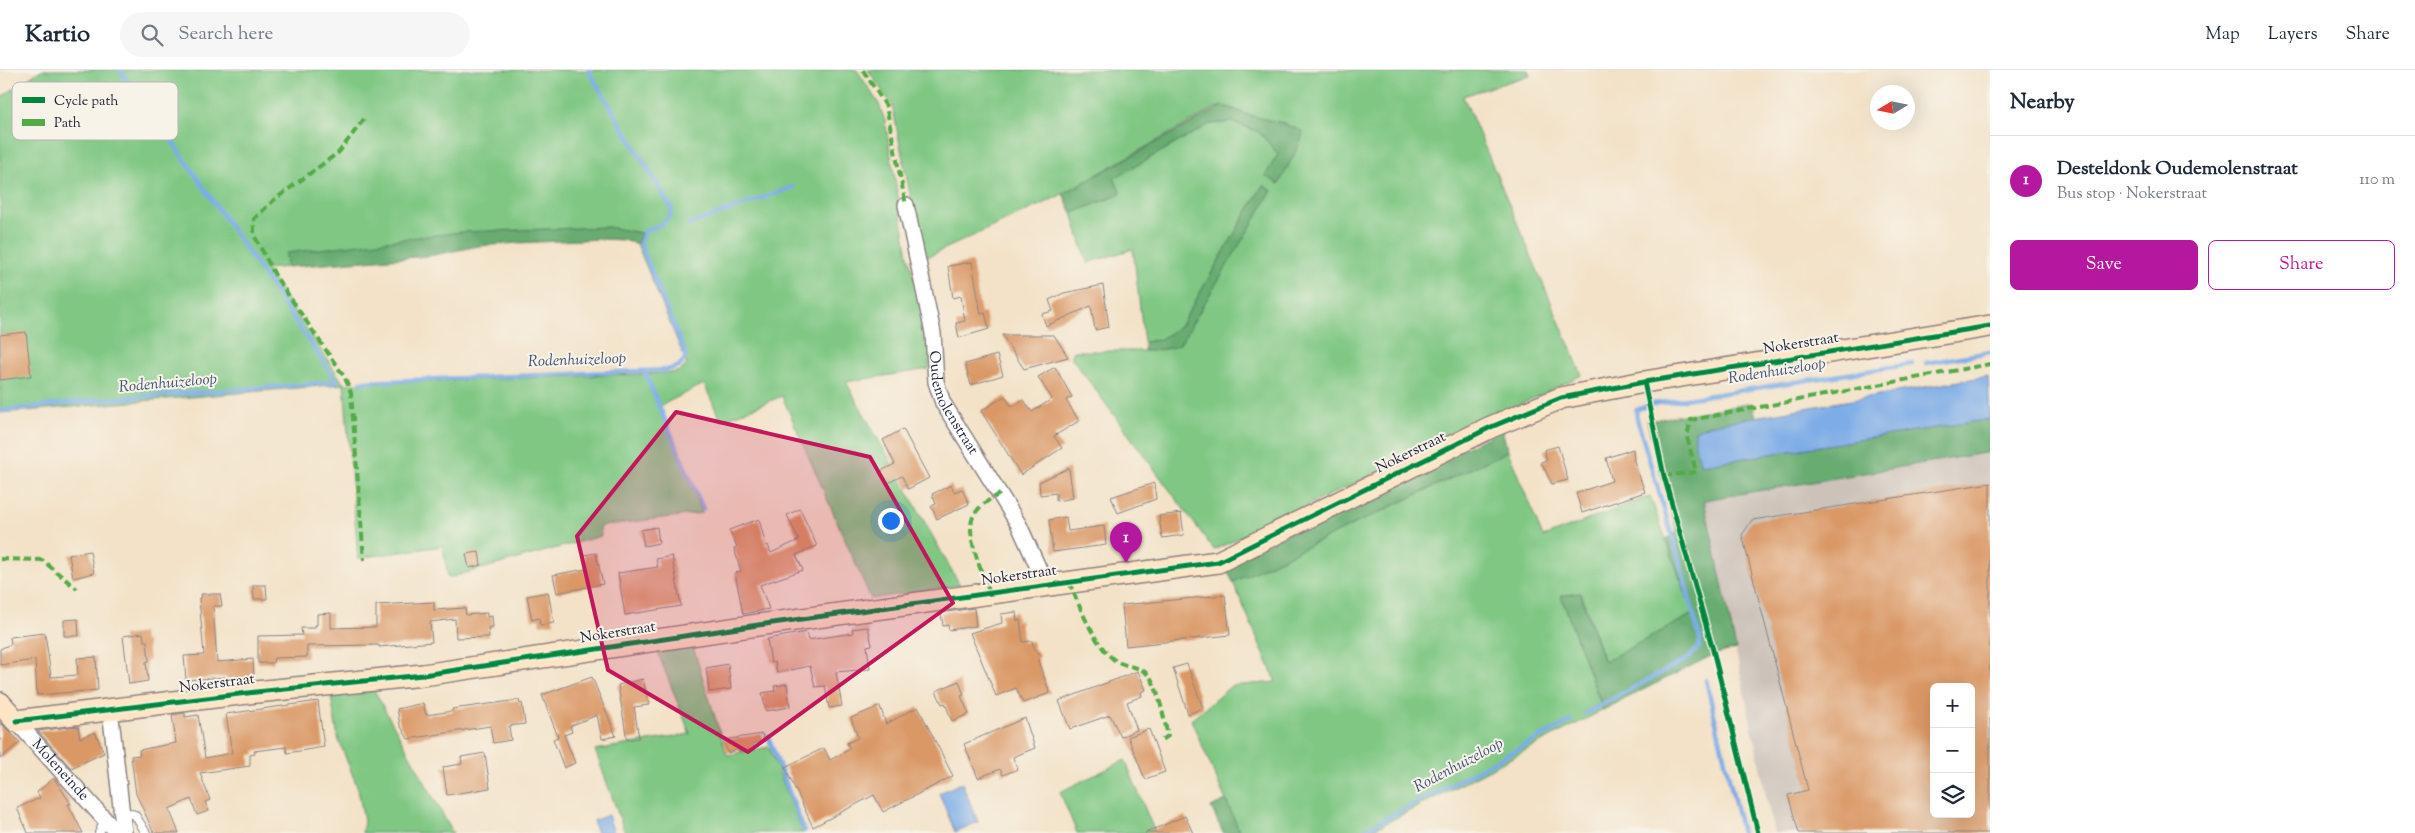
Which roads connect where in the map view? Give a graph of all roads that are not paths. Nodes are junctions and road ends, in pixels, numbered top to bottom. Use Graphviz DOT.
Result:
graph roads {
  1 [pos="906,204"];
  2 [pos="1990,326"];
  3 [pos="1046,585"];
  4 [pos="0,703"];
  5 [pos="110,709"];
  6 [pos="16,721"];
  7 [pos="121,811"];
  8 [pos="102,826"];
  9 [pos="117,833"];
  10 [pos="124,833"];
  11 [pos="146,833"];
  1 -- 3 [label="street, Oudemolenstraat"];
  2 -- 3 [label="street, Nokerstraat"];
  3 -- 5 [label="street, Nokerstraat"];
  4 -- 6 [label="street"];
  5 -- 6 [label="street, Nokerstraat"];
  5 -- 7 [label="street"];
  6 -- 8 [label="street, Moleneinde"];
  7 -- 10 [label="street"];
  7 -- 11 [label="lane"];
  8 -- 9 [label="street, Moleneinde"];
}
